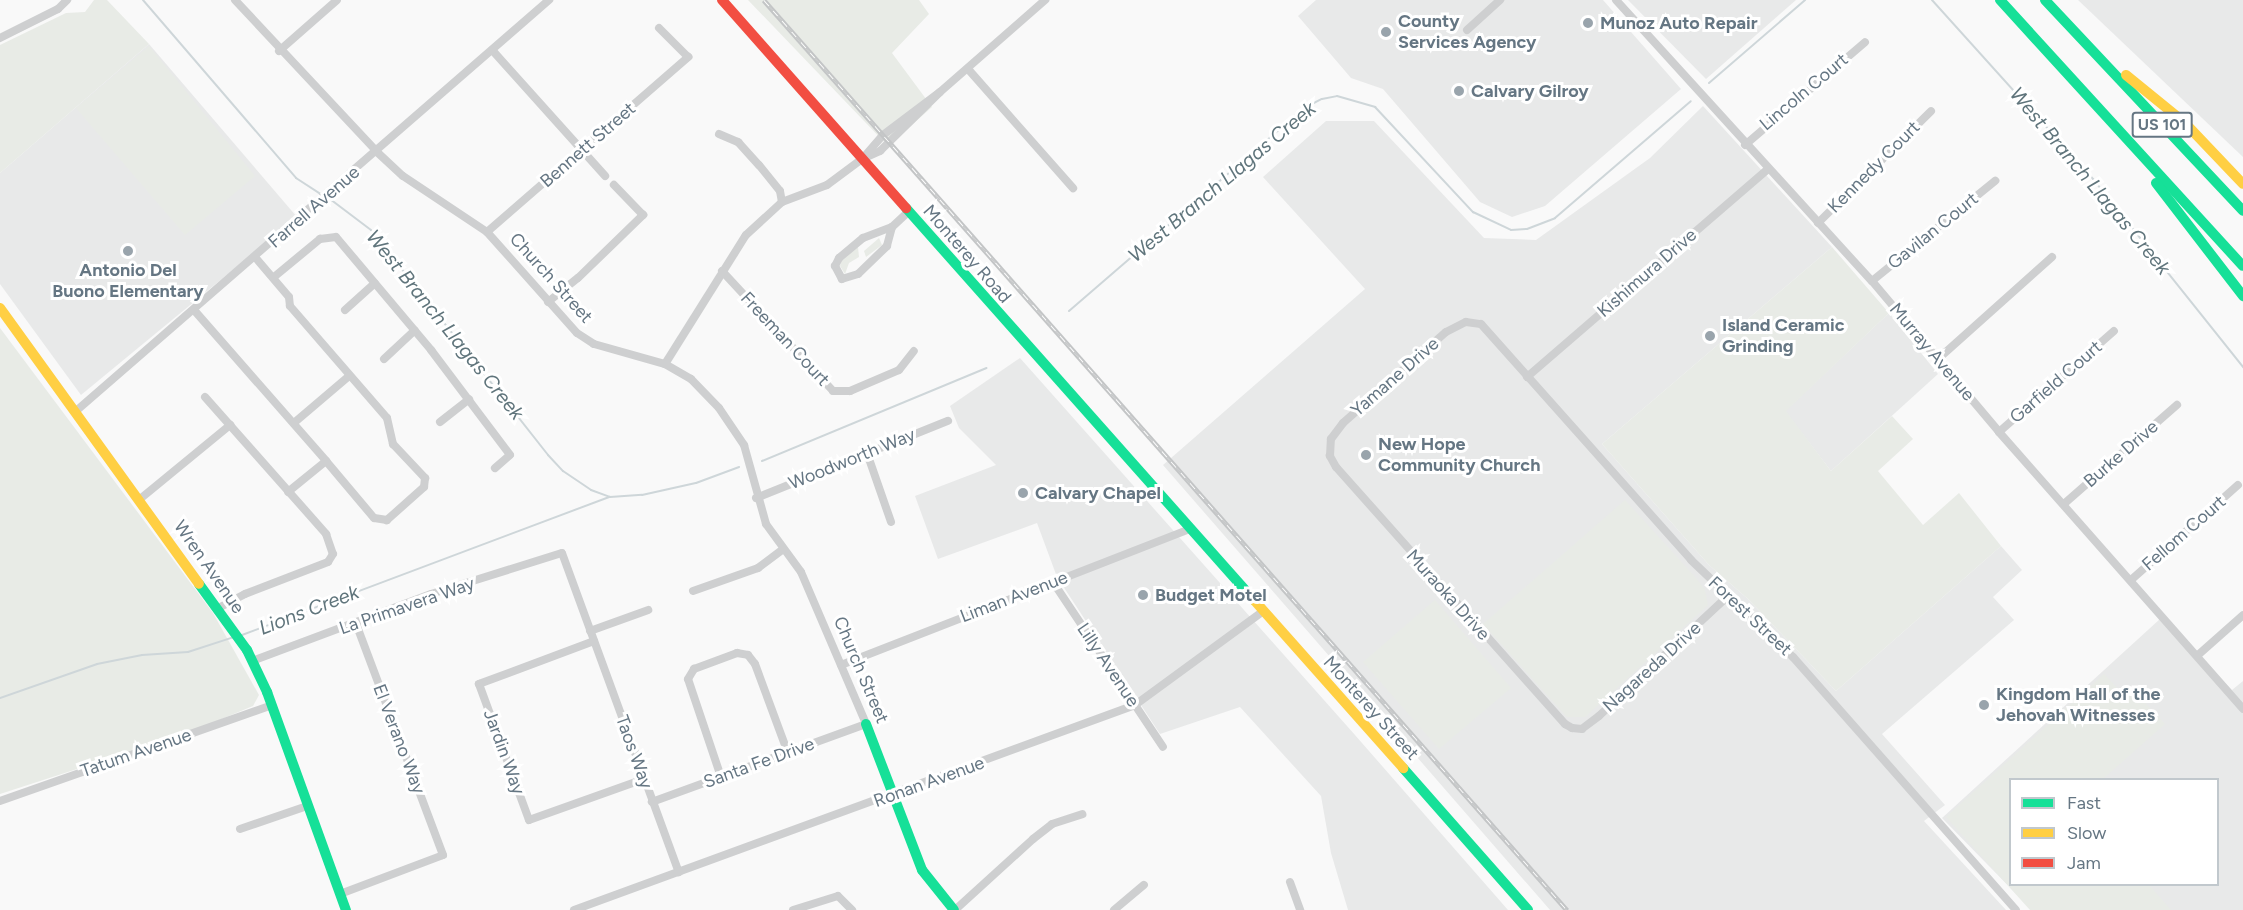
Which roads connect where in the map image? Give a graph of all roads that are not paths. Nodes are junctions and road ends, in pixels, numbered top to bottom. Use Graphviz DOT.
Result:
graph roads {
  1 [pos="68,0"];
  2 [pos="235,0"];
  3 [pos="337,0"];
  4 [pos="549,0"];
  5 [pos="722,0"];
  6 [pos="1046,0"];
  7 [pos="1500,0"];
  8 [pos="1616,0"];
  9 [pos="2000,0"];
  10 [pos="2045,0"];
  11 [pos="659,28"];
  12 [pos="1467,30"];
  13 [pos="0,38"];
  14 [pos="2081,39"];
  15 [pos="1864,42"];
  16 [pos="279,51"];
  17 [pos="493,51"];
  18 [pos="968,69"];
  19 [pos="1931,111"];
  20 [pos="719,134"];
  21 [pos="1745,145"];
  22 [pos="582,151"];
  23 [pos="377,153"];
  24 [pos="2140,153"];
  25 [pos="862,159"];
  26 [pos="1767,170"];
  27 [pos="605,176"];
  28 [pos="1995,181"];
  29 [pos="2243,183"];
  30 [pos="614,185"];
  31 [pos="1072,188"];
  32 [pos="782,202"];
  33 [pos="2243,211"];
  34 [pos="908,212"];
  35 [pos="1818,223"];
  36 [pos="892,227"];
  37 [pos="487,232"];
  38 [pos="255,257"];
  39 [pos="2052,257"];
  40 [pos="2243,266"];
  41 [pos="722,271"];
  42 [pos="274,277"];
  43 [pos="1872,280"];
  44 [pos="375,283"];
  45 [pos="2243,296"];
  46 [pos="548,302"];
  47 [pos="0,308"];
  48 [pos="194,310"];
  49 [pos="345,310"];
  50 [pos="1481,324"];
  51 [pos="415,330"];
  52 [pos="2114,331"];
  53 [pos="915,351"];
  54 [pos="384,359"];
  55 [pos="1938,359"];
  56 [pos="665,364"];
  57 [pos="349,376"];
  58 [pos="1527,376"];
  59 [pos="205,397"];
  60 [pos="469,399"];
  61 [pos="2177,405"];
  62 [pos="76,411"];
  63 [pos="948,421"];
  64 [pos="296,422"];
  65 [pos="440,422"];
  66 [pos="230,425"];
  67 [pos="1999,432"];
  68 [pos="867,453"];
  69 [pos="1330,456"];
  70 [pos="326,461"];
  71 [pos="495,468"];
  72 [pos="2238,485"];
  73 [pos="288,492"];
  74 [pos="756,498"];
  75 [pos="140,499"];
  76 [pos="2065,503"];
  77 [pos="891,522"];
  78 [pos="1188,530"];
  79 [pos="782,550"];
  80 [pos="562,554"];
  81 [pos="2131,580"];
  82 [pos="1053,582"];
  83 [pos="693,591"];
  84 [pos="1728,596"];
  85 [pos="219,608"];
  86 [pos="648,610"];
  87 [pos="1262,612"];
  88 [pos="2243,615"];
  89 [pos="356,622"];
  90 [pos="590,631"];
  91 [pos="594,641"];
  92 [pos="2198,656"];
  93 [pos="252,661"];
  94 [pos="841,665"];
  95 [pos="272,705"];
  96 [pos="1135,705"];
  97 [pos="2243,709"];
  98 [pos="866,724"];
  99 [pos="1572,728"];
  100 [pos="1163,747"];
  101 [pos="788,753"];
  102 [pos="721,777"];
  103 [pos="644,779"];
  104 [pos="893,796"];
  105 [pos="0,801"];
  106 [pos="652,802"];
  107 [pos="307,806"];
  108 [pos="1082,814"];
  109 [pos="240,829"];
  110 [pos="678,872"];
  111 [pos="1290,882"];
  112 [pos="1144,885"];
  113 [pos="340,894"];
  114 [pos="346,910"];
  115 [pos="574,910"];
  116 [pos="793,910"];
  117 [pos="852,910"];
  118 [pos="955,910"];
  119 [pos="1114,910"];
  120 [pos="1300,910"];
  121 [pos="1528,910"];
  122 [pos="2016,910"];
  1 -- 13 [label="street"];
  2 -- 16 [label="street, Church Street"];
  3 -- 16 [label="street"];
  4 -- 17 [label="street, Farrell Avenue"];
  5 -- 25 [label="main road, Monterey Road"];
  6 -- 18 [label="street"];
  7 -- 12 [label="street"];
  8 -- 21 [label="street, Murray Avenue"];
  9 -- 24 [label="main road, US 101"];
  10 -- 14 [label="main road, US 101"];
  11 -- 22 [label="street, Bennett Street"];
  14 -- 29 [label="main road"];
  14 -- 33 [label="main road, US 101"];
  15 -- 21 [label="street, Lincoln Court"];
  16 -- 23 [label="street, Church Street"];
  17 -- 22 [label="street"];
  17 -- 23 [label="street, Farrell Avenue"];
  18 -- 25 [label="street"];
  18 -- 31 [label="street"];
  19 -- 35 [label="street, Kennedy Court"];
  20 -- 32 [label="street"];
  21 -- 26 [label="street, Murray Avenue"];
  22 -- 27 [label="street"];
  22 -- 37 [label="street, Bennett Street"];
  23 -- 37 [label="street, Church Street"];
  23 -- 38 [label="street, Farrell Avenue"];
  24 -- 40 [label="main road, US 101"];
  24 -- 45 [label="main road"];
  25 -- 32 [label="street"];
  25 -- 34 [label="main road, Monterey Road"];
  26 -- 35 [label="street, Murray Avenue"];
  26 -- 58 [label="street, Kishimura Drive"];
  28 -- 43 [label="street, Gavilan Court"];
  30 -- 46 [label="street"];
  32 -- 41 [label="street"];
  34 -- 36 [label="street"];
  34 -- 78 [label="main road, Monterey Road"];
  35 -- 43 [label="street, Murray Avenue"];
  36 -- 36 [label="street"];
  37 -- 46 [label="street, Church Street"];
  38 -- 42 [label="street"];
  38 -- 48 [label="street, Farrell Avenue"];
  39 -- 55 [label="street"];
  41 -- 53 [label="street, Freeman Court"];
  41 -- 56 [label="street"];
  42 -- 44 [label="street"];
  42 -- 57 [label="street"];
  43 -- 55 [label="street, Murray Avenue"];
  44 -- 49 [label="street"];
  44 -- 51 [label="street"];
  46 -- 56 [label="street, Church Street"];
  47 -- 62 [label="main road, Wren Avenue"];
  48 -- 62 [label="street, Farrell Avenue"];
  48 -- 64 [label="street"];
  50 -- 58 [label="street, Forest Street"];
  50 -- 69 [label="street, Yamane Drive"];
  51 -- 54 [label="street"];
  51 -- 60 [label="street"];
  52 -- 67 [label="street, Garfield Court"];
  55 -- 67 [label="street, Murray Avenue"];
  56 -- 74 [label="street, Church Street"];
  57 -- 64 [label="street"];
  57 -- 70 [label="street"];
  58 -- 84 [label="street, Forest Street"];
  59 -- 66 [label="street"];
  60 -- 65 [label="street"];
  60 -- 71 [label="street"];
  61 -- 76 [label="street, Burke Drive"];
  62 -- 75 [label="main road, Wren Avenue"];
  63 -- 68 [label="street, Woodworth Way"];
  64 -- 70 [label="street"];
  66 -- 73 [label="street"];
  66 -- 75 [label="street"];
  67 -- 76 [label="street, Murray Avenue"];
  68 -- 74 [label="street, Woodworth Way"];
  68 -- 77 [label="street"];
  69 -- 99 [label="street, Muraoka Drive"];
  70 -- 73 [label="street"];
  72 -- 81 [label="street, Fellom Court"];
  73 -- 85 [label="street"];
  74 -- 79 [label="street, Church Street"];
  75 -- 85 [label="main road, Wren Avenue"];
  76 -- 81 [label="street, Murray Avenue"];
  78 -- 82 [label="street, Liman Avenue"];
  78 -- 87 [label="main road, Monterey Street"];
  79 -- 83 [label="street"];
  79 -- 94 [label="street, Church Street"];
  80 -- 89 [label="street, La Primavera Way"];
  80 -- 90 [label="street, Taos Way"];
  81 -- 92 [label="street, Murray Avenue"];
  82 -- 94 [label="street, Liman Avenue"];
  82 -- 96 [label="street, Lilly Avenue"];
  84 -- 99 [label="street, Nagareda Drive"];
  84 -- 122 [label="street, Forest Street"];
  85 -- 93 [label="main road, Wren Avenue"];
  86 -- 90 [label="street"];
  87 -- 96 [label="street, Ronan Avenue"];
  87 -- 121 [label="main road, Monterey Street"];
  88 -- 92 [label="street"];
  89 -- 93 [label="street, La Primavera Way"];
  89 -- 113 [label="street, El Verano Way"];
  90 -- 91 [label="street, Taos Way"];
  91 -- 103 [label="street, Taos Way"];
  91 -- 103 [label="street, Jardin Way"];
  92 -- 97 [label="street, Murray Avenue"];
  93 -- 95 [label="main road, Wren Avenue"];
  94 -- 98 [label="street, Church Street"];
  95 -- 105 [label="street, Tatum Avenue"];
  95 -- 107 [label="main road, Wren Avenue"];
  96 -- 100 [label="street, Lilly Avenue"];
  96 -- 104 [label="street, Ronan Avenue"];
  98 -- 101 [label="street, Santa Fe Drive"];
  98 -- 104 [label="main road, Church Street"];
  101 -- 102 [label="street, Santa Fe Drive"];
  101 -- 102 [label="street"];
  102 -- 106 [label="street, Santa Fe Drive"];
  103 -- 106 [label="street, Taos Way"];
  104 -- 110 [label="street, Ronan Avenue"];
  104 -- 118 [label="main road, Church Street"];
  106 -- 110 [label="street, Taos Way"];
  107 -- 109 [label="street"];
  107 -- 113 [label="main road, Wren Avenue"];
  108 -- 118 [label="street"];
  110 -- 115 [label="street, Ronan Avenue"];
  111 -- 120 [label="street"];
  112 -- 119 [label="street"];
  113 -- 114 [label="main road, Wren Avenue"];
  116 -- 117 [label="street"];
}
